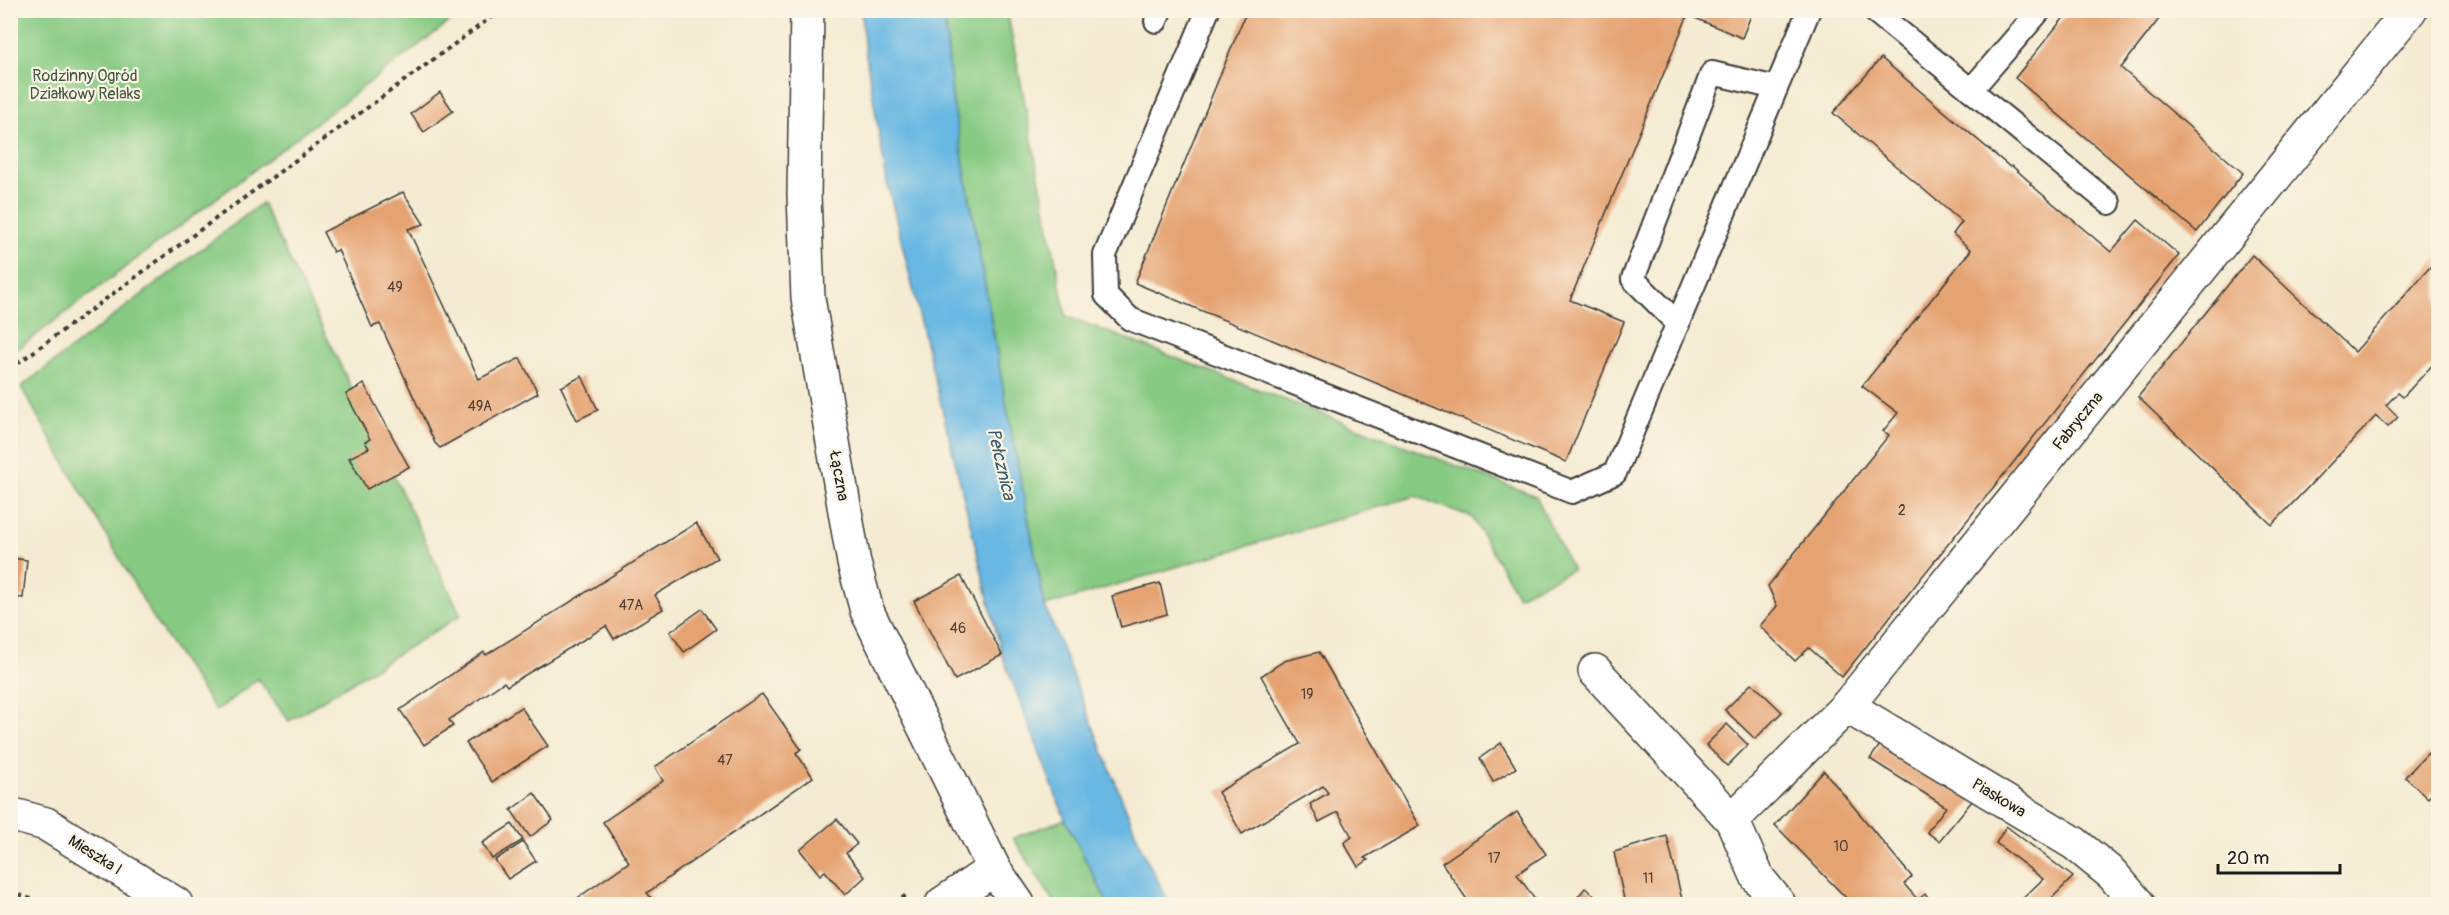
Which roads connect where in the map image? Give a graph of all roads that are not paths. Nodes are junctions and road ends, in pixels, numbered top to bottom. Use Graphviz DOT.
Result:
graph roads {
  1 [pos="807,10"];
  2 [pos="1208,10"];
  3 [pos="1809,10"];
  4 [pos="1873,10"];
  5 [pos="2040,10"];
  6 [pos="2410,10"];
  7 [pos="1776,88"];
  8 [pos="1971,90"];
  9 [pos="2109,203"];
  10 [pos="1678,324"];
  11 [pos="1595,671"];
  12 [pos="1847,706"];
  13 [pos="10,814"];
  14 [pos="1732,820"];
  15 [pos="994,869"];
  16 [pos="176,904"];
  17 [pos="942,904"];
  18 [pos="1018,904"];
  19 [pos="1779,904"];
  20 [pos="2138,904"];
  1 -- 15 [label="street, Łączna"];
  2 -- 10 [label="lane"];
  3 -- 7 [label="lane"];
  4 -- 8 [label="lane"];
  5 -- 8 [label="lane"];
  6 -- 12 [label="street, Fabryczna"];
  7 -- 10 [label="lane"];
  7 -- 10 [label="lane"];
  8 -- 9 [label="lane"];
  11 -- 14 [label="street"];
  12 -- 14 [label="street, Fabryczna"];
  12 -- 20 [label="street, Piaskowa"];
  13 -- 16 [label="street, Mieszka I"];
  14 -- 19 [label="street"];
  15 -- 17 [label="street"];
  15 -- 18 [label="street, Łączna"];
}
